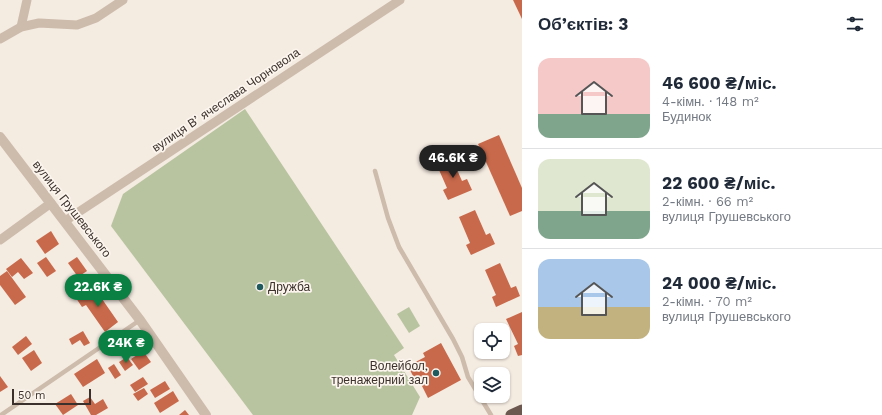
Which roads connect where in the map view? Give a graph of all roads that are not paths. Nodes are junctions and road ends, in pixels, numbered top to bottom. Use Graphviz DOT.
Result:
graph roads {
  1 [pos="27,0"];
  2 [pos="123,0"];
  3 [pos="400,0"];
  4 [pos="21,27"];
  5 [pos="0,39"];
  6 [pos="0,137"];
  7 [pos="375,171"];
  8 [pos="51,203"];
  9 [pos="65,222"];
  10 [pos="0,240"];
  11 [pos="140,320"];
  12 [pos="522,410"];
  13 [pos="1,415"];
  14 [pos="206,415"];
  15 [pos="491,415"];
  16 [pos="511,415"];
  1 -- 4 [label="street"];
  2 -- 4 [label="street"];
  3 -- 9 [label="street, вулиця Вʼячеслава Чорновола"];
  4 -- 5 [label="street"];
  6 -- 8 [label="street, вулиця Грушевського"];
  7 -- 15 [label="lane"];
  8 -- 9 [label="street, вулиця Грушевського"];
  8 -- 10 [label="street"];
  9 -- 11 [label="street, вулиця Грушевського"];
  11 -- 13 [label="lane"];
  11 -- 14 [label="street, вулиця Грушевського"];
  12 -- 16 [label="highway"];
}
